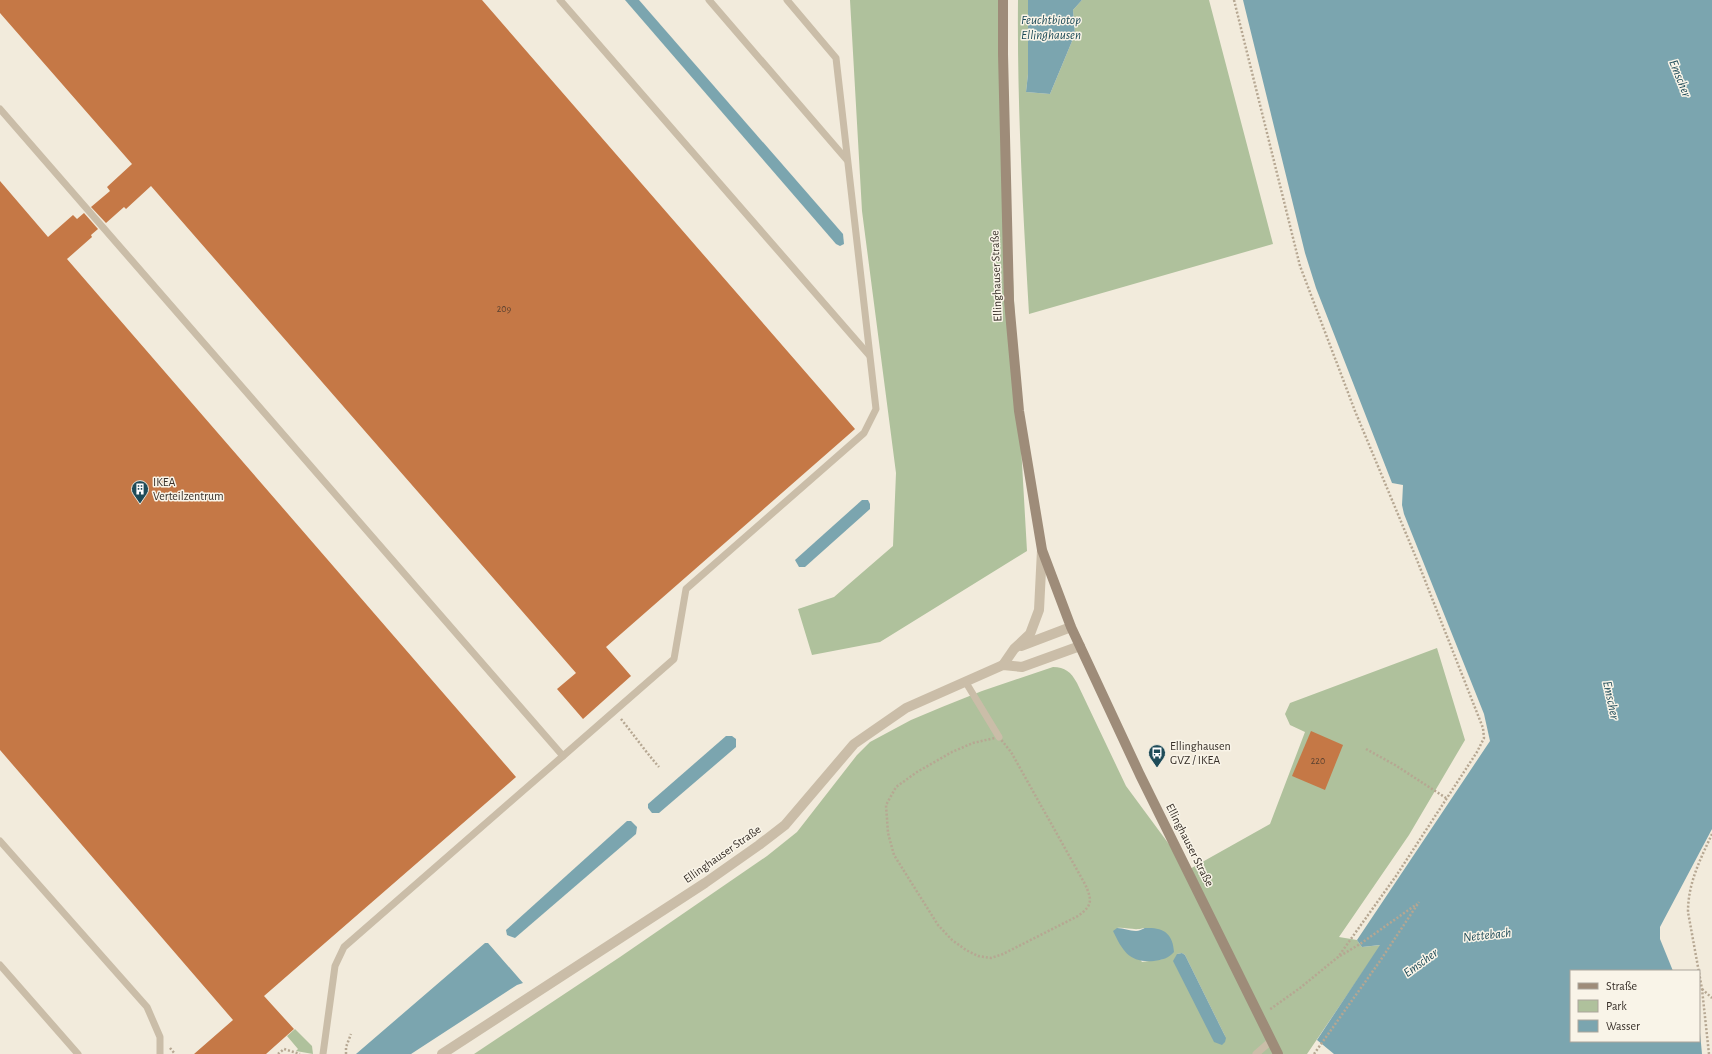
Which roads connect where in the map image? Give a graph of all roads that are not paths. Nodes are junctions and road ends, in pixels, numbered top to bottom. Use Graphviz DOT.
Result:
graph roads {
  1 [pos="560,0"];
  2 [pos="709,0"];
  3 [pos="787,0"];
  4 [pos="1003,0"];
  5 [pos="0,110"];
  6 [pos="847,160"];
  7 [pos="870,355"];
  8 [pos="1042,550"];
  9 [pos="1071,627"];
  10 [pos="1080,646"];
  11 [pos="1017,648"];
  12 [pos="1003,665"];
  13 [pos="965,681"];
  14 [pos="999,736"];
  15 [pos="563,756"];
  16 [pos="0,841"];
  17 [pos="0,965"];
  18 [pos="1272,1040"];
  19 [pos="69,1043"];
  20 [pos="70,1054"];
  21 [pos="78,1054"];
  22 [pos="160,1054"];
  23 [pos="323,1054"];
  24 [pos="442,1054"];
  25 [pos="1256,1054"];
  26 [pos="1278,1054"];
  1 -- 7 [label="lane"];
  2 -- 6 [label="lane"];
  3 -- 6 [label="lane"];
  4 -- 8 [label="main road, Ellinghauser Straße"];
  5 -- 15 [label="lane"];
  6 -- 7 [label="lane"];
  7 -- 15 [label="lane"];
  8 -- 9 [label="main road, Ellinghauser Straße"];
  8 -- 11 [label="street, Ellinghauser Straße"];
  9 -- 10 [label="main road, Ellinghauser Straße"];
  9 -- 11 [label="street, Ellinghauser Straße"];
  10 -- 12 [label="street, Ellinghauser Straße"];
  10 -- 18 [label="main road, Ellinghauser Straße"];
  11 -- 12 [label="street, Ellinghauser Straße"];
  12 -- 13 [label="street, Ellinghauser Straße"];
  13 -- 14 [label="lane"];
  13 -- 24 [label="street, Ellinghauser Straße"];
  15 -- 23 [label="lane"];
  16 -- 22 [label="lane"];
  17 -- 19 [label="lane"];
  18 -- 25 [label="lane"];
  18 -- 26 [label="main road, Ellinghauser Straße"];
  19 -- 20 [label="lane"];
  19 -- 21 [label="lane"];
}
